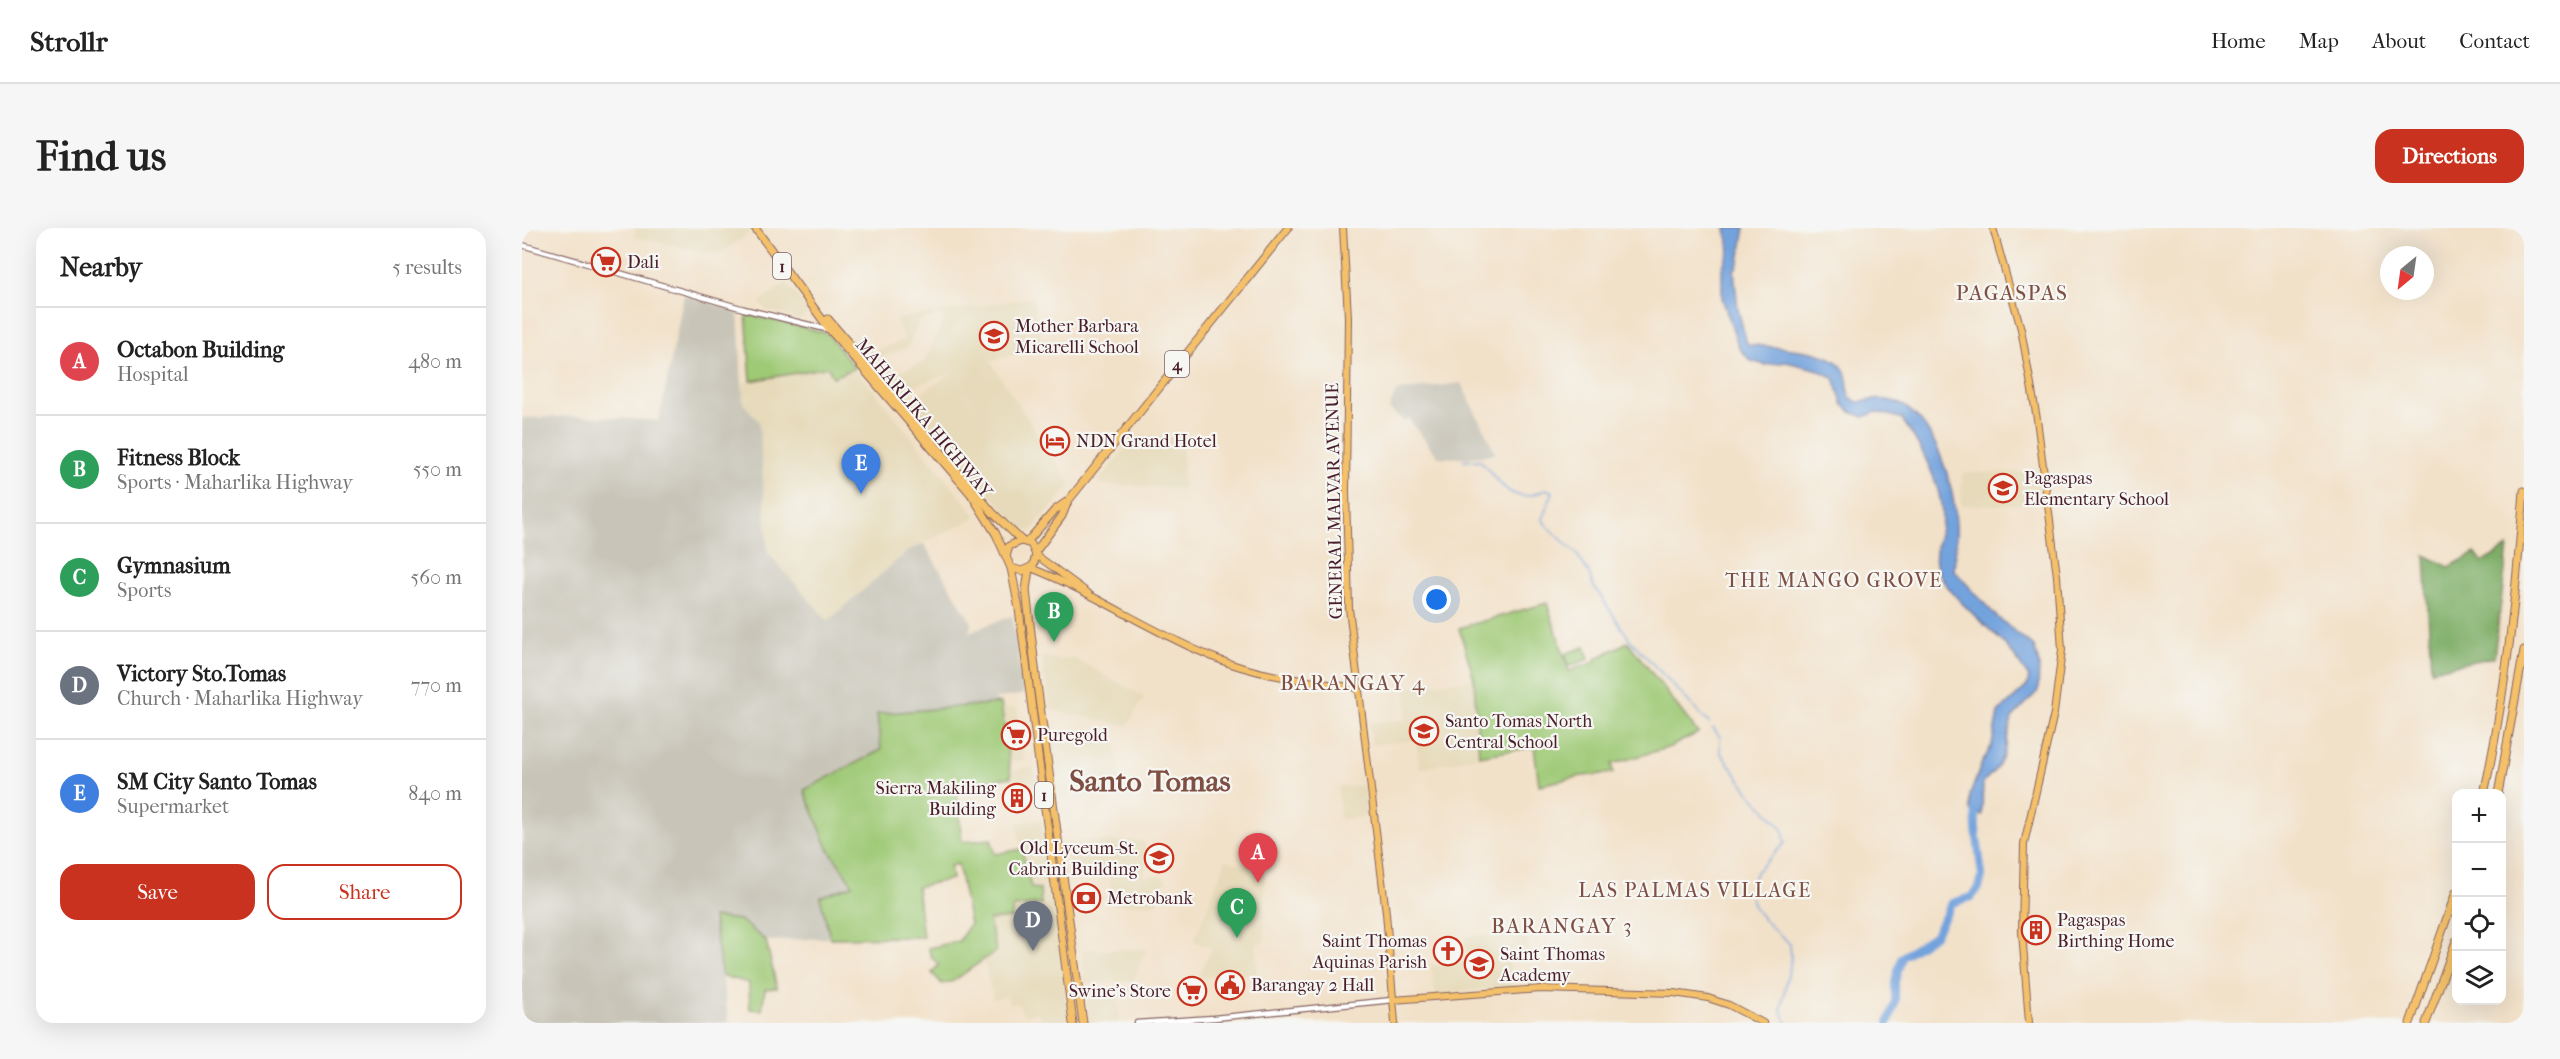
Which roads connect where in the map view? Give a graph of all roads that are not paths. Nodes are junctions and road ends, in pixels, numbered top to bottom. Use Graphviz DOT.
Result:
graph roads {
  1 [pos="755,228"];
  2 [pos="1288,228"];
  3 [pos="1343,228"];
  4 [pos="1994,228"];
  5 [pos="522,245"];
  6 [pos="811,302"];
  7 [pos="830,330"];
  8 [pos="838,332"];
  9 [pos="2524,491"];
  10 [pos="1068,501"];
  11 [pos="1025,541"];
  12 [pos="1036,553"];
  13 [pos="1006,557"];
  14 [pos="1011,568"];
  15 [pos="1030,569"];
  16 [pos="1091,596"];
  17 [pos="2524,650"];
  18 [pos="1358,688"];
  19 [pos="2485,789"];
  20 [pos="2499,789"];
  21 [pos="2455,897"];
  22 [pos="2453,951"];
  23 [pos="1393,1000"];
  24 [pos="1074,1023"];
  25 [pos="1083,1023"];
  26 [pos="1137,1023"];
  27 [pos="1395,1023"];
  28 [pos="1763,1023"];
  29 [pos="2030,1023"];
  30 [pos="2410,1023"];
  31 [pos="2426,1023"];
  1 -- 6 [label="highway, MAHARLIKA HIGHWAY / 1"];
  2 -- 10 [label="highway, 4"];
  3 -- 18 [label="main road, GENERAL MALVAR AVENUE"];
  4 -- 29 [label="main road"];
  5 -- 7 [label="street"];
  6 -- 7 [label="highway, MAHARLIKA HIGHWAY / 1"];
  6 -- 8 [label="highway, MAHARLIKA HIGHWAY / 1"];
  7 -- 8 [label="street"];
  7 -- 13 [label="highway, MAHARLIKA HIGHWAY / 1"];
  8 -- 11 [label="highway, MAHARLIKA HIGHWAY / 1"];
  9 -- 19 [label="highway"];
  10 -- 11 [label="highway, 4"];
  10 -- 12 [label="highway, 4"];
  11 -- 12 [label="highway, 1"];
  11 -- 13 [label="highway"];
  12 -- 15 [label="highway, 1"];
  12 -- 16 [label="main road"];
  13 -- 14 [label="highway, 1"];
  14 -- 15 [label="highway"];
  14 -- 24 [label="highway, 1"];
  15 -- 16 [label="main road"];
  15 -- 25 [label="highway, 1"];
  16 -- 18 [label="main road"];
  17 -- 20 [label="highway"];
  18 -- 23 [label="main road, GENERAL MALVAR AVENUE"];
  21 -- 30 [label="highway"];
  22 -- 31 [label="highway"];
  23 -- 26 [label="street"];
  23 -- 27 [label="main road, GENERAL MALVAR AVENUE"];
  23 -- 28 [label="main road"];
}
